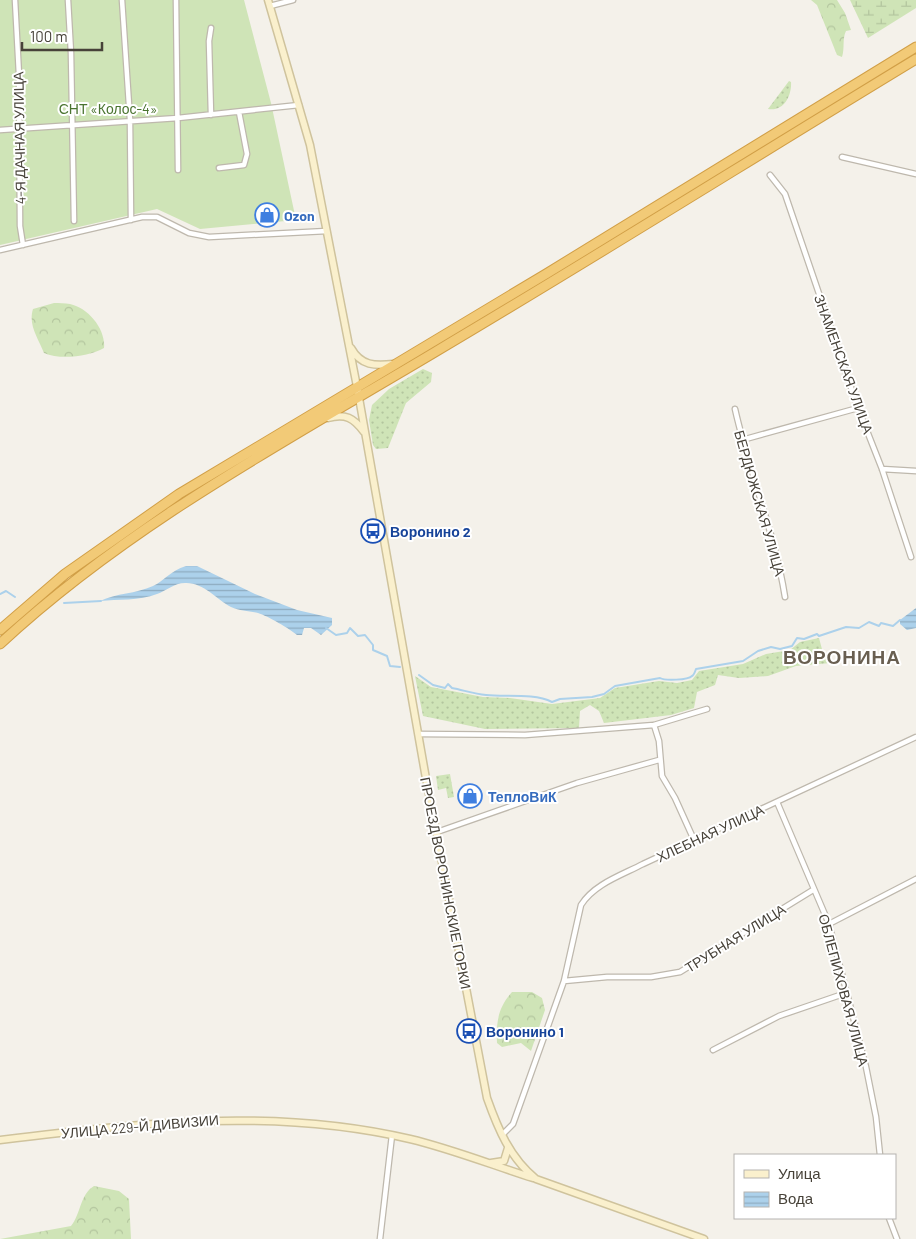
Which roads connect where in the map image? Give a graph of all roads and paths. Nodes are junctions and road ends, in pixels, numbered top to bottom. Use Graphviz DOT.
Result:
graph roads {
  1 [pos="15,0"];
  2 [pos="68,0"];
  3 [pos="122,0"];
  4 [pos="176,0"];
  5 [pos="293,0"];
  6 [pos="269,3"];
  7 [pos="211,28"];
  8 [pos="916,47"];
  9 [pos="916,58"];
  10 [pos="299,105"];
  11 [pos="239,112"];
  12 [pos="211,114"];
  13 [pos="178,118"];
  14 [pos="130,120"];
  15 [pos="72,126"];
  16 [pos="19,129"];
  17 [pos="0,130"];
  18 [pos="842,157"];
  19 [pos="219,168"];
  20 [pos="178,170"];
  21 [pos="916,174"];
  22 [pos="770,175"];
  23 [pos="132,220"];
  24 [pos="74,221"];
  25 [pos="327,231"];
  26 [pos="23,246"];
  27 [pos="0,250"];
  28 [pos="347,340"];
  29 [pos="393,364"];
  30 [pos="357,385"];
  31 [pos="359,397"];
  32 [pos="858,408"];
  33 [pos="735,409"];
  34 [pos="322,419"];
  35 [pos="365,433"];
  36 [pos="742,440"];
  37 [pos="882,469"];
  38 [pos="916,471"];
  39 [pos="911,557"];
  40 [pos="785,597"];
  41 [pos="0,630"];
  42 [pos="0,644"];
  43 [pos="707,709"];
  44 [pos="654,725"];
  45 [pos="418,734"];
  46 [pos="916,737"];
  47 [pos="659,760"];
  48 [pos="777,802"];
  49 [pos="437,832"];
  50 [pos="694,840"];
  51 [pos="916,879"];
  52 [pos="813,890"];
  53 [pos="829,924"];
  54 [pos="564,981"];
  55 [pos="846,993"];
  56 [pos="713,1050"];
  57 [pos="392,1135"];
  58 [pos="502,1135"];
  59 [pos="0,1140"];
  60 [pos="508,1148"];
  61 [pos="880,1154"];
  62 [pos="516,1161"];
  63 [pos="485,1163"];
  64 [pos="536,1179"];
  65 [pos="889,1219"];
  66 [pos="380,1239"];
  67 [pos="704,1239"];
  68 [pos="897,1239"];
  1 -- 16 [label="street, 4-Я ДАЧНАЯ УЛИЦА"];
  2 -- 15 [label="street"];
  3 -- 14 [label="street"];
  4 -- 13 [label="street"];
  5 -- 6 [label="street"];
  6 -- 10 [label="street"];
  7 -- 12 [label="street"];
  8 -- 29 [label="highway"];
  9 -- 31 [label="highway"];
  10 -- 11 [label="street"];
  10 -- 25 [label="street"];
  11 -- 12 [label="street"];
  11 -- 19 [label="street"];
  12 -- 13 [label="street"];
  13 -- 14 [label="street"];
  13 -- 20 [label="street"];
  14 -- 15 [label="street"];
  14 -- 23 [label="street"];
  15 -- 16 [label="street"];
  15 -- 24 [label="street"];
  16 -- 17 [label="street"];
  16 -- 26 [label="street, 4-Я ДАЧНАЯ УЛИЦА"];
  18 -- 21 [label="street"];
  22 -- 32 [label="street, ЗНАМЕНСКАЯ УЛИЦА"];
  23 -- 25 [label="street"];
  23 -- 26 [label="street"];
  25 -- 28 [label="street"];
  26 -- 27 [label="street"];
  28 -- 29 [label="street"];
  28 -- 30 [label="street"];
  29 -- 30 [label="highway"];
  30 -- 31 [label="street, ПРОЕЗД ВОРОНИНСКИЕ ГОРКИ"];
  30 -- 41 [label="highway"];
  31 -- 34 [label="highway"];
  31 -- 35 [label="street, ПРОЕЗД ВОРОНИНСКИЕ ГОРКИ"];
  32 -- 36 [label="street"];
  32 -- 37 [label="street, ЗНАМЕНСКАЯ УЛИЦА"];
  33 -- 36 [label="street, БЕРДЮЖСКАЯ УЛИЦА"];
  34 -- 35 [label="street"];
  34 -- 42 [label="highway"];
  35 -- 45 [label="street, ПРОЕЗД ВОРОНИНСКИЕ ГОРКИ"];
  36 -- 40 [label="street, БЕРДЮЖСКАЯ УЛИЦА"];
  37 -- 38 [label="street"];
  37 -- 39 [label="street, ЗНАМЕНСКАЯ УЛИЦА"];
  43 -- 44 [label="street"];
  44 -- 45 [label="street"];
  44 -- 47 [label="street"];
  45 -- 49 [label="street, ПРОЕЗД ВОРОНИНСКИЕ ГОРКИ"];
  46 -- 48 [label="street, ХЛЕБНАЯ УЛИЦА"];
  47 -- 49 [label="street"];
  47 -- 50 [label="street"];
  48 -- 50 [label="street, ХЛЕБНАЯ УЛИЦА"];
  48 -- 52 [label="street, ОБЛЕПИХОВАЯ УЛИЦА"];
  49 -- 58 [label="street, ПРОЕЗД ВОРОНИНСКИЕ ГОРКИ"];
  50 -- 54 [label="street, ХЛЕБНАЯ УЛИЦА"];
  51 -- 53 [label="street"];
  52 -- 53 [label="street, ОБЛЕПИХОВАЯ УЛИЦА"];
  52 -- 54 [label="street, ТРУБНАЯ УЛИЦА"];
  53 -- 55 [label="street, ОБЛЕПИХОВАЯ УЛИЦА"];
  54 -- 58 [label="street, ХЛЕБНАЯ УЛИЦА"];
  55 -- 56 [label="street"];
  55 -- 61 [label="street, ОБЛЕПИХОВАЯ УЛИЦА"];
  57 -- 59 [label="street, УЛИЦА 229-Й ДИВИЗИИ"];
  57 -- 63 [label="street, УЛИЦА 229-Й ДИВИЗИИ"];
  57 -- 66 [label="street"];
  58 -- 60 [label="street, ПРОЕЗД ВОРОНИНСКИЕ ГОРКИ"];
  60 -- 62 [label="street, ПРОЕЗД ВОРОНИНСКИЕ ГОРКИ"];
  60 -- 63 [label="street"];
  62 -- 63 [label="street"];
  62 -- 64 [label="street, ПРОЕЗД ВОРОНИНСКИЕ ГОРКИ"];
  63 -- 64 [label="street"];
  64 -- 67 [label="street, ПРОЕЗД ВОРОНИНСКИЕ ГОРКИ"];
  65 -- 68 [label="street"];
}
